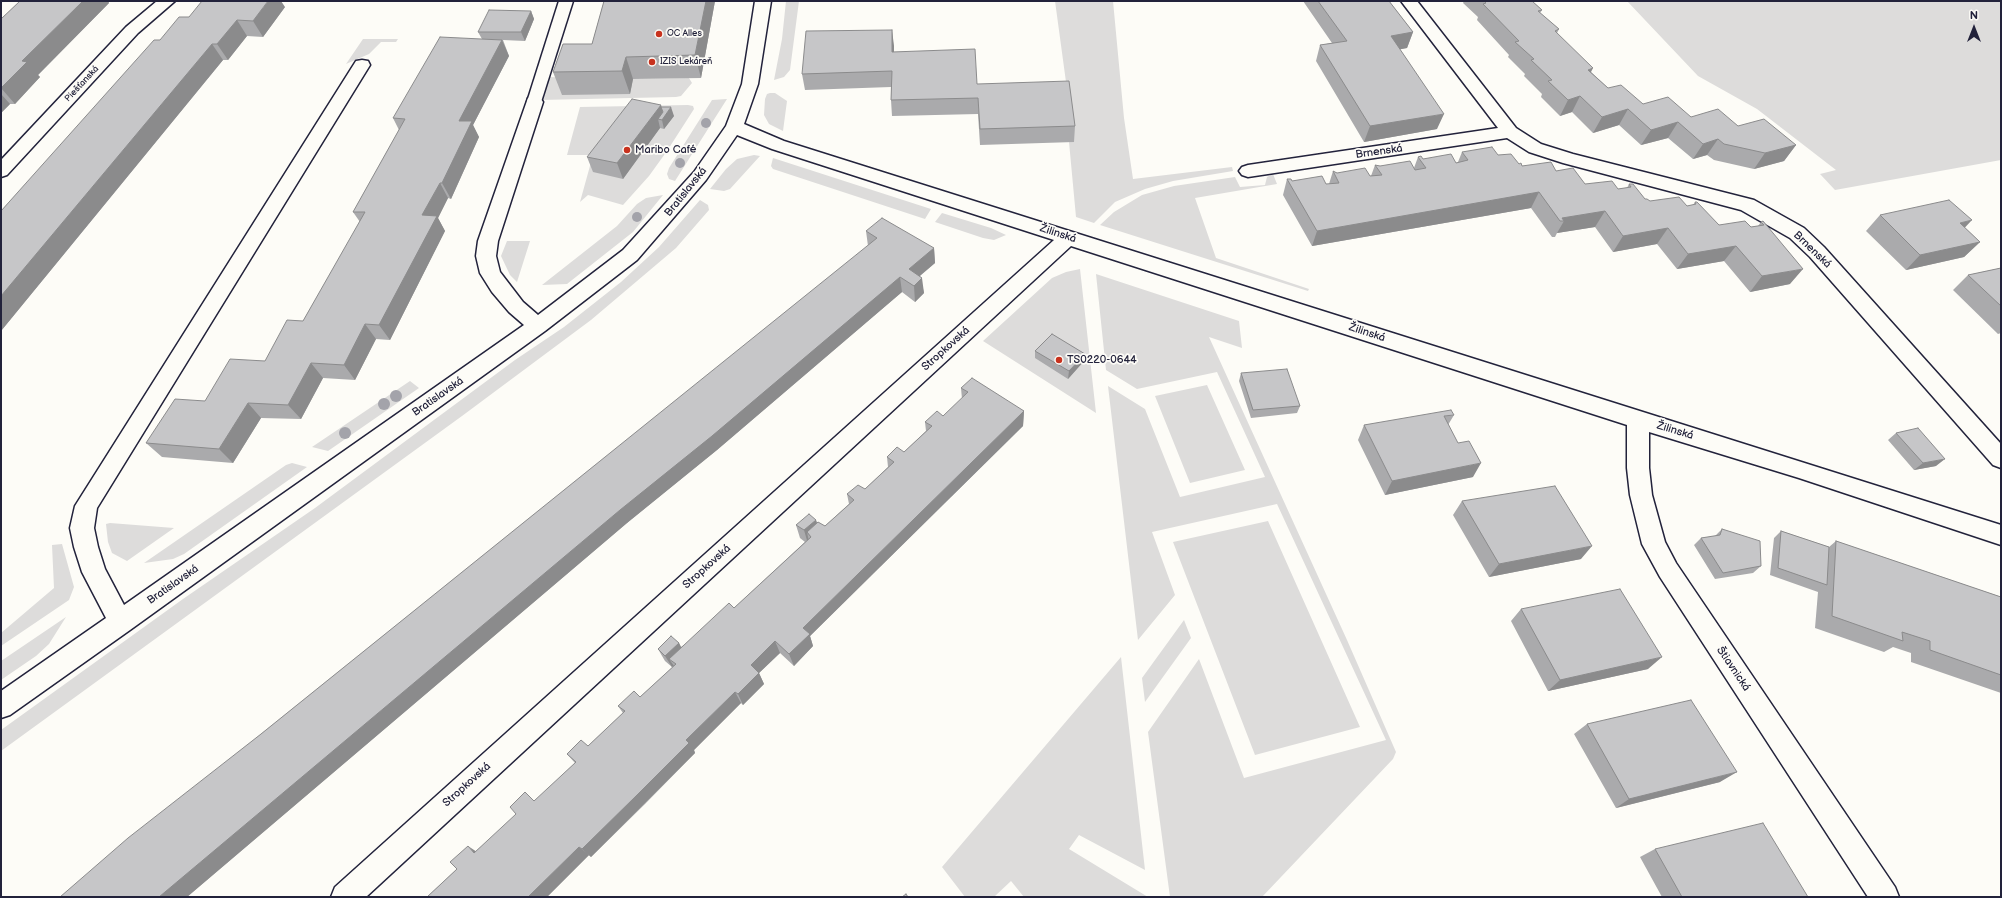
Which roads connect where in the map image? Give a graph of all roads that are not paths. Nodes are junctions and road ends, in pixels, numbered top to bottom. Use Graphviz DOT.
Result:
graph roads {
  1 [pos="167,1"];
  2 [pos="566,1"];
  3 [pos="763,1"];
  4 [pos="1410,1"];
  5 [pos="362,65"];
  6 [pos="534,102"];
  7 [pos="734,127"];
  8 [pos="1510,132"];
  9 [pos="1,171"];
  10 [pos="1248,171"];
  11 [pos="1068,237"];
  12 [pos="538,326"];
  13 [pos="1638,420"];
  14 [pos="2001,459"];
  15 [pos="2001,535"];
  16 [pos="121,622"];
  17 [pos="1,706"];
  18 [pos="345,897"];
  19 [pos="1885,897"];
  1 -- 9 [label="street, Piešťanská"];
  2 -- 6 [label="lane"];
  3 -- 7 [label="street, Bratislavská"];
  4 -- 8 [label="street, Brnenská"];
  5 -- 16 [label="street"];
  6 -- 12 [label="street"];
  7 -- 11 [label="street, Žilinská"];
  7 -- 12 [label="street, Bratislavská"];
  8 -- 10 [label="street, Brnenská"];
  8 -- 14 [label="street, Brnenská"];
  11 -- 13 [label="street, Žilinská"];
  11 -- 18 [label="street, Stropkovská"];
  12 -- 16 [label="street, Bratislavská"];
  13 -- 15 [label="street, Žilinská"];
  13 -- 19 [label="street, Štiavnická"];
  16 -- 17 [label="street, Bratislavská"];
}
